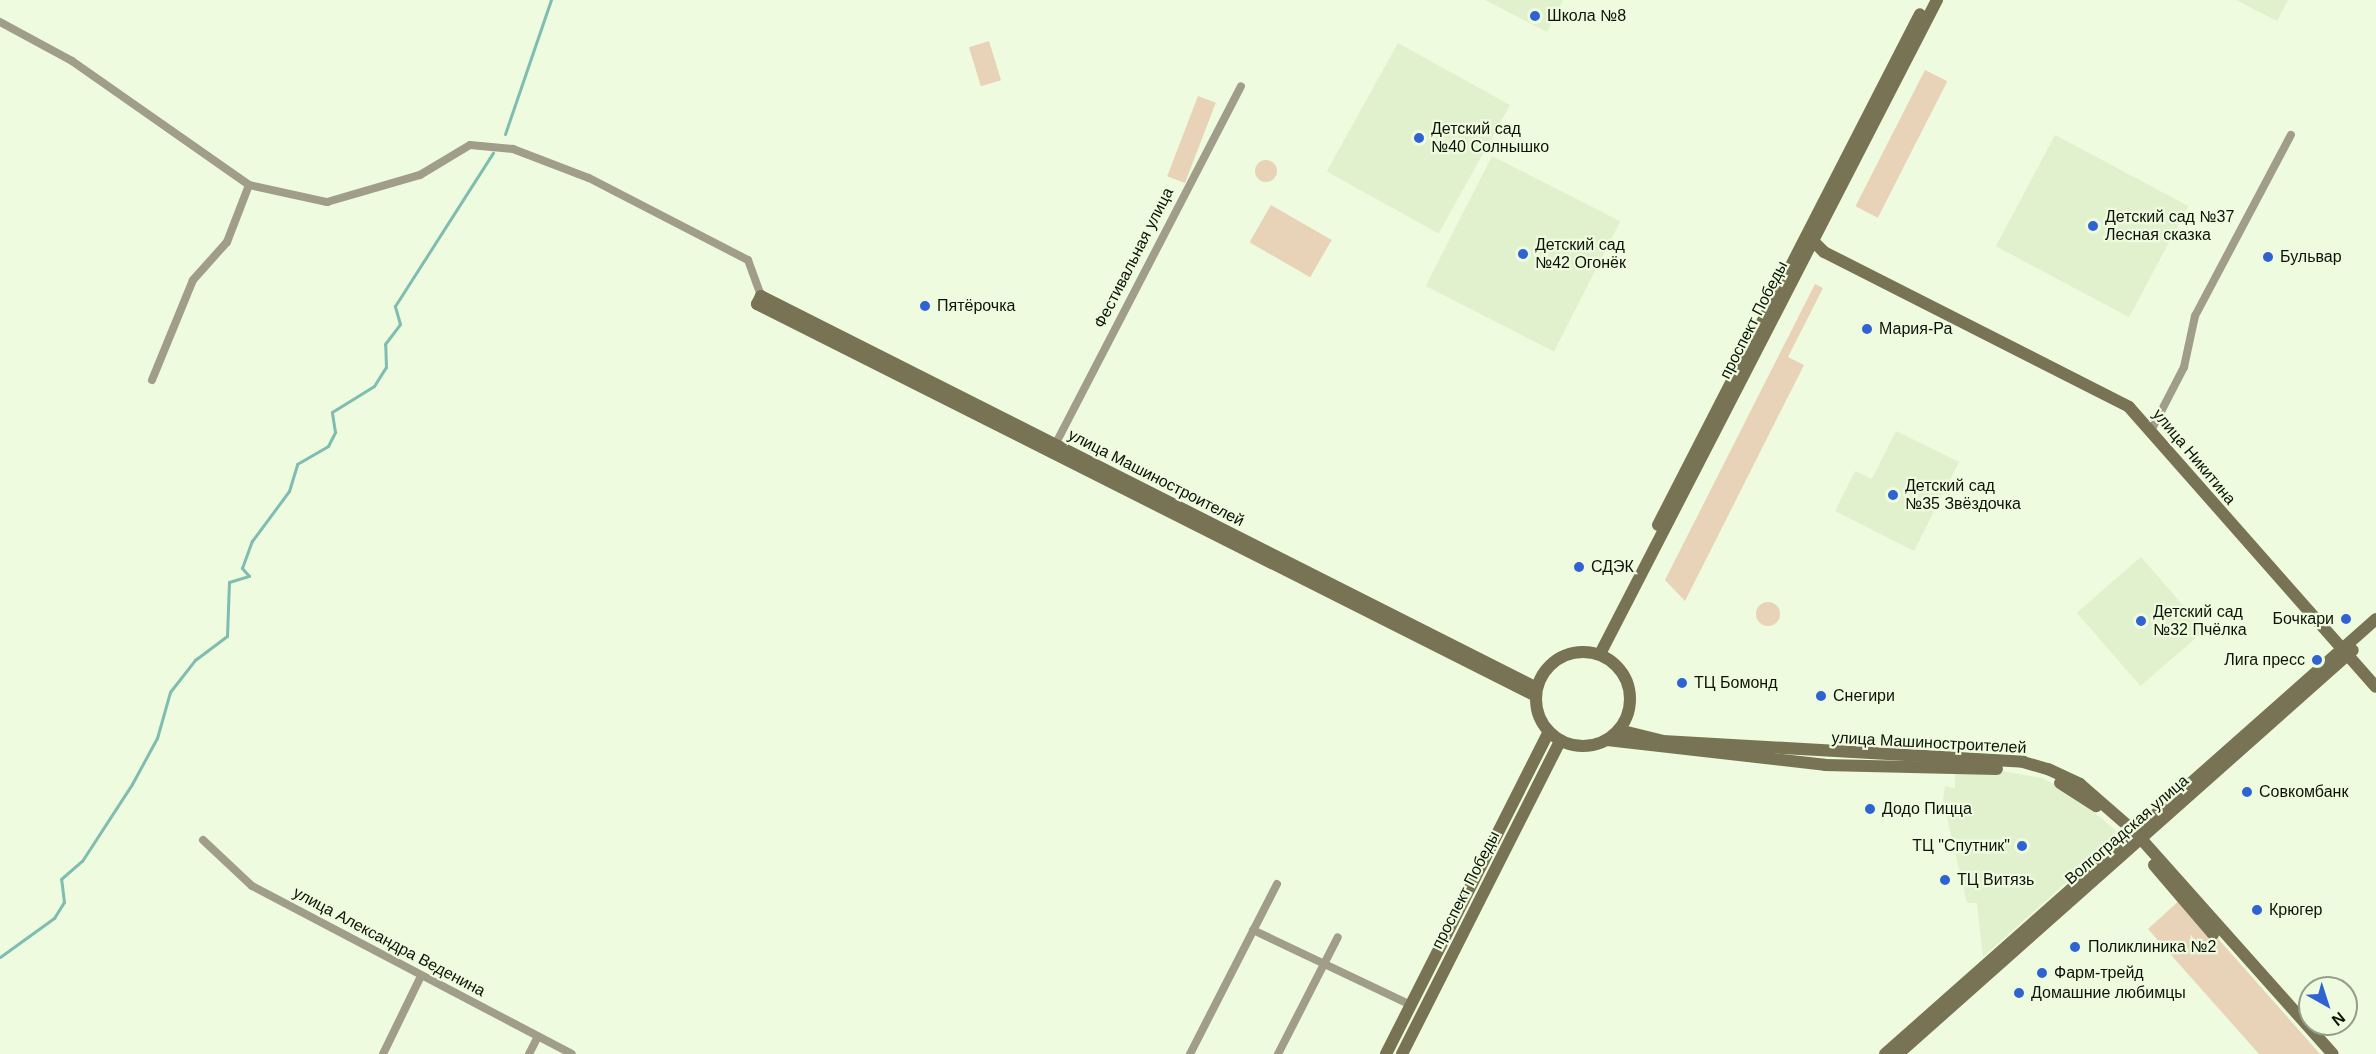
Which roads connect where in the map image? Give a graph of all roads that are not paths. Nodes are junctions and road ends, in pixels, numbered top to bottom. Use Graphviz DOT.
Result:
graph roads {
  1 [pos="1928,0"];
  2 [pos="1937,0"];
  3 [pos="0,22"];
  4 [pos="1241,86"];
  5 [pos="2291,135"];
  6 [pos="249,185"];
  7 [pos="1813,241"];
  8 [pos="761,296"];
  9 [pos="152,380"];
  10 [pos="2152,429"];
  11 [pos="1055,445"];
  12 [pos="2376,619"];
  13 [pos="2376,629"];
  14 [pos="2344,652"];
  15 [pos="1597,653"];
  16 [pos="2376,687"];
  17 [pos="1537,692"];
  18 [pos="1619,730"];
  19 [pos="1549,732"];
  20 [pos="1607,740"];
  21 [pos="1560,741"];
  22 [pos="2135,838"];
  23 [pos="203,840"];
  24 [pos="1277,884"];
  25 [pos="1253,930"];
  26 [pos="1338,937"];
  27 [pos="1324,964"];
  28 [pos="420,978"];
  29 [pos="1411,1005"];
  30 [pos="537,1038"];
  31 [pos="383,1054"];
  32 [pos="529,1054"];
  33 [pos="572,1054"];
  34 [pos="1190,1054"];
  35 [pos="1278,1054"];
  36 [pos="1386,1054"];
  37 [pos="1402,1054"];
  38 [pos="1885,1054"];
  39 [pos="1898,1054"];
  40 [pos="2322,1054"];
  41 [pos="2333,1054"];
  1 -- 15 [label="main road"];
  2 -- 7 [label="main road, проспект Победы"];
  3 -- 6 [label="street"];
  4 -- 11 [label="street, Фестивальная улица"];
  5 -- 10 [label="street"];
  6 -- 8 [label="street"];
  6 -- 9 [label="street"];
  7 -- 10 [label="main road, улица Никитина"];
  7 -- 15 [label="main road, проспект Победы"];
  8 -- 11 [label="main road, улица Машиностроителей"];
  8 -- 17 [label="main road"];
  10 -- 14 [label="main road, улица Никитина"];
  11 -- 17 [label="main road, улица Машиностроителей"];
  12 -- 14 [label="main road"];
  13 -- 14 [label="main road, Волгоградская улица"];
  14 -- 16 [label="main road, улица Никитина"];
  14 -- 22 [label="main road, Волгоградская улица"];
  15 -- 17 [label="main road"];
  15 -- 18 [label="main road"];
  17 -- 19 [label="main road"];
  18 -- 20 [label="main road"];
  18 -- 22 [label="main road, улица Машиностроителей"];
  19 -- 21 [label="main road"];
  19 -- 29 [label="main road"];
  20 -- 21 [label="main road"];
  20 -- 22 [label="main road"];
  21 -- 37 [label="main road, проспект Победы"];
  22 -- 38 [label="main road"];
  22 -- 39 [label="main road, Волгоградская улица"];
  22 -- 40 [label="main road"];
  22 -- 41 [label="main road, улица Машиностроителей"];
  23 -- 28 [label="street, улица Александра Веденина"];
  24 -- 25 [label="street"];
  25 -- 27 [label="street"];
  25 -- 34 [label="street"];
  26 -- 27 [label="street"];
  27 -- 29 [label="street"];
  27 -- 35 [label="street"];
  28 -- 30 [label="street, улица Александра Веденина"];
  28 -- 31 [label="street"];
  29 -- 36 [label="main road"];
  30 -- 32 [label="street"];
  30 -- 33 [label="street, улица Александра Веденина"];
}
